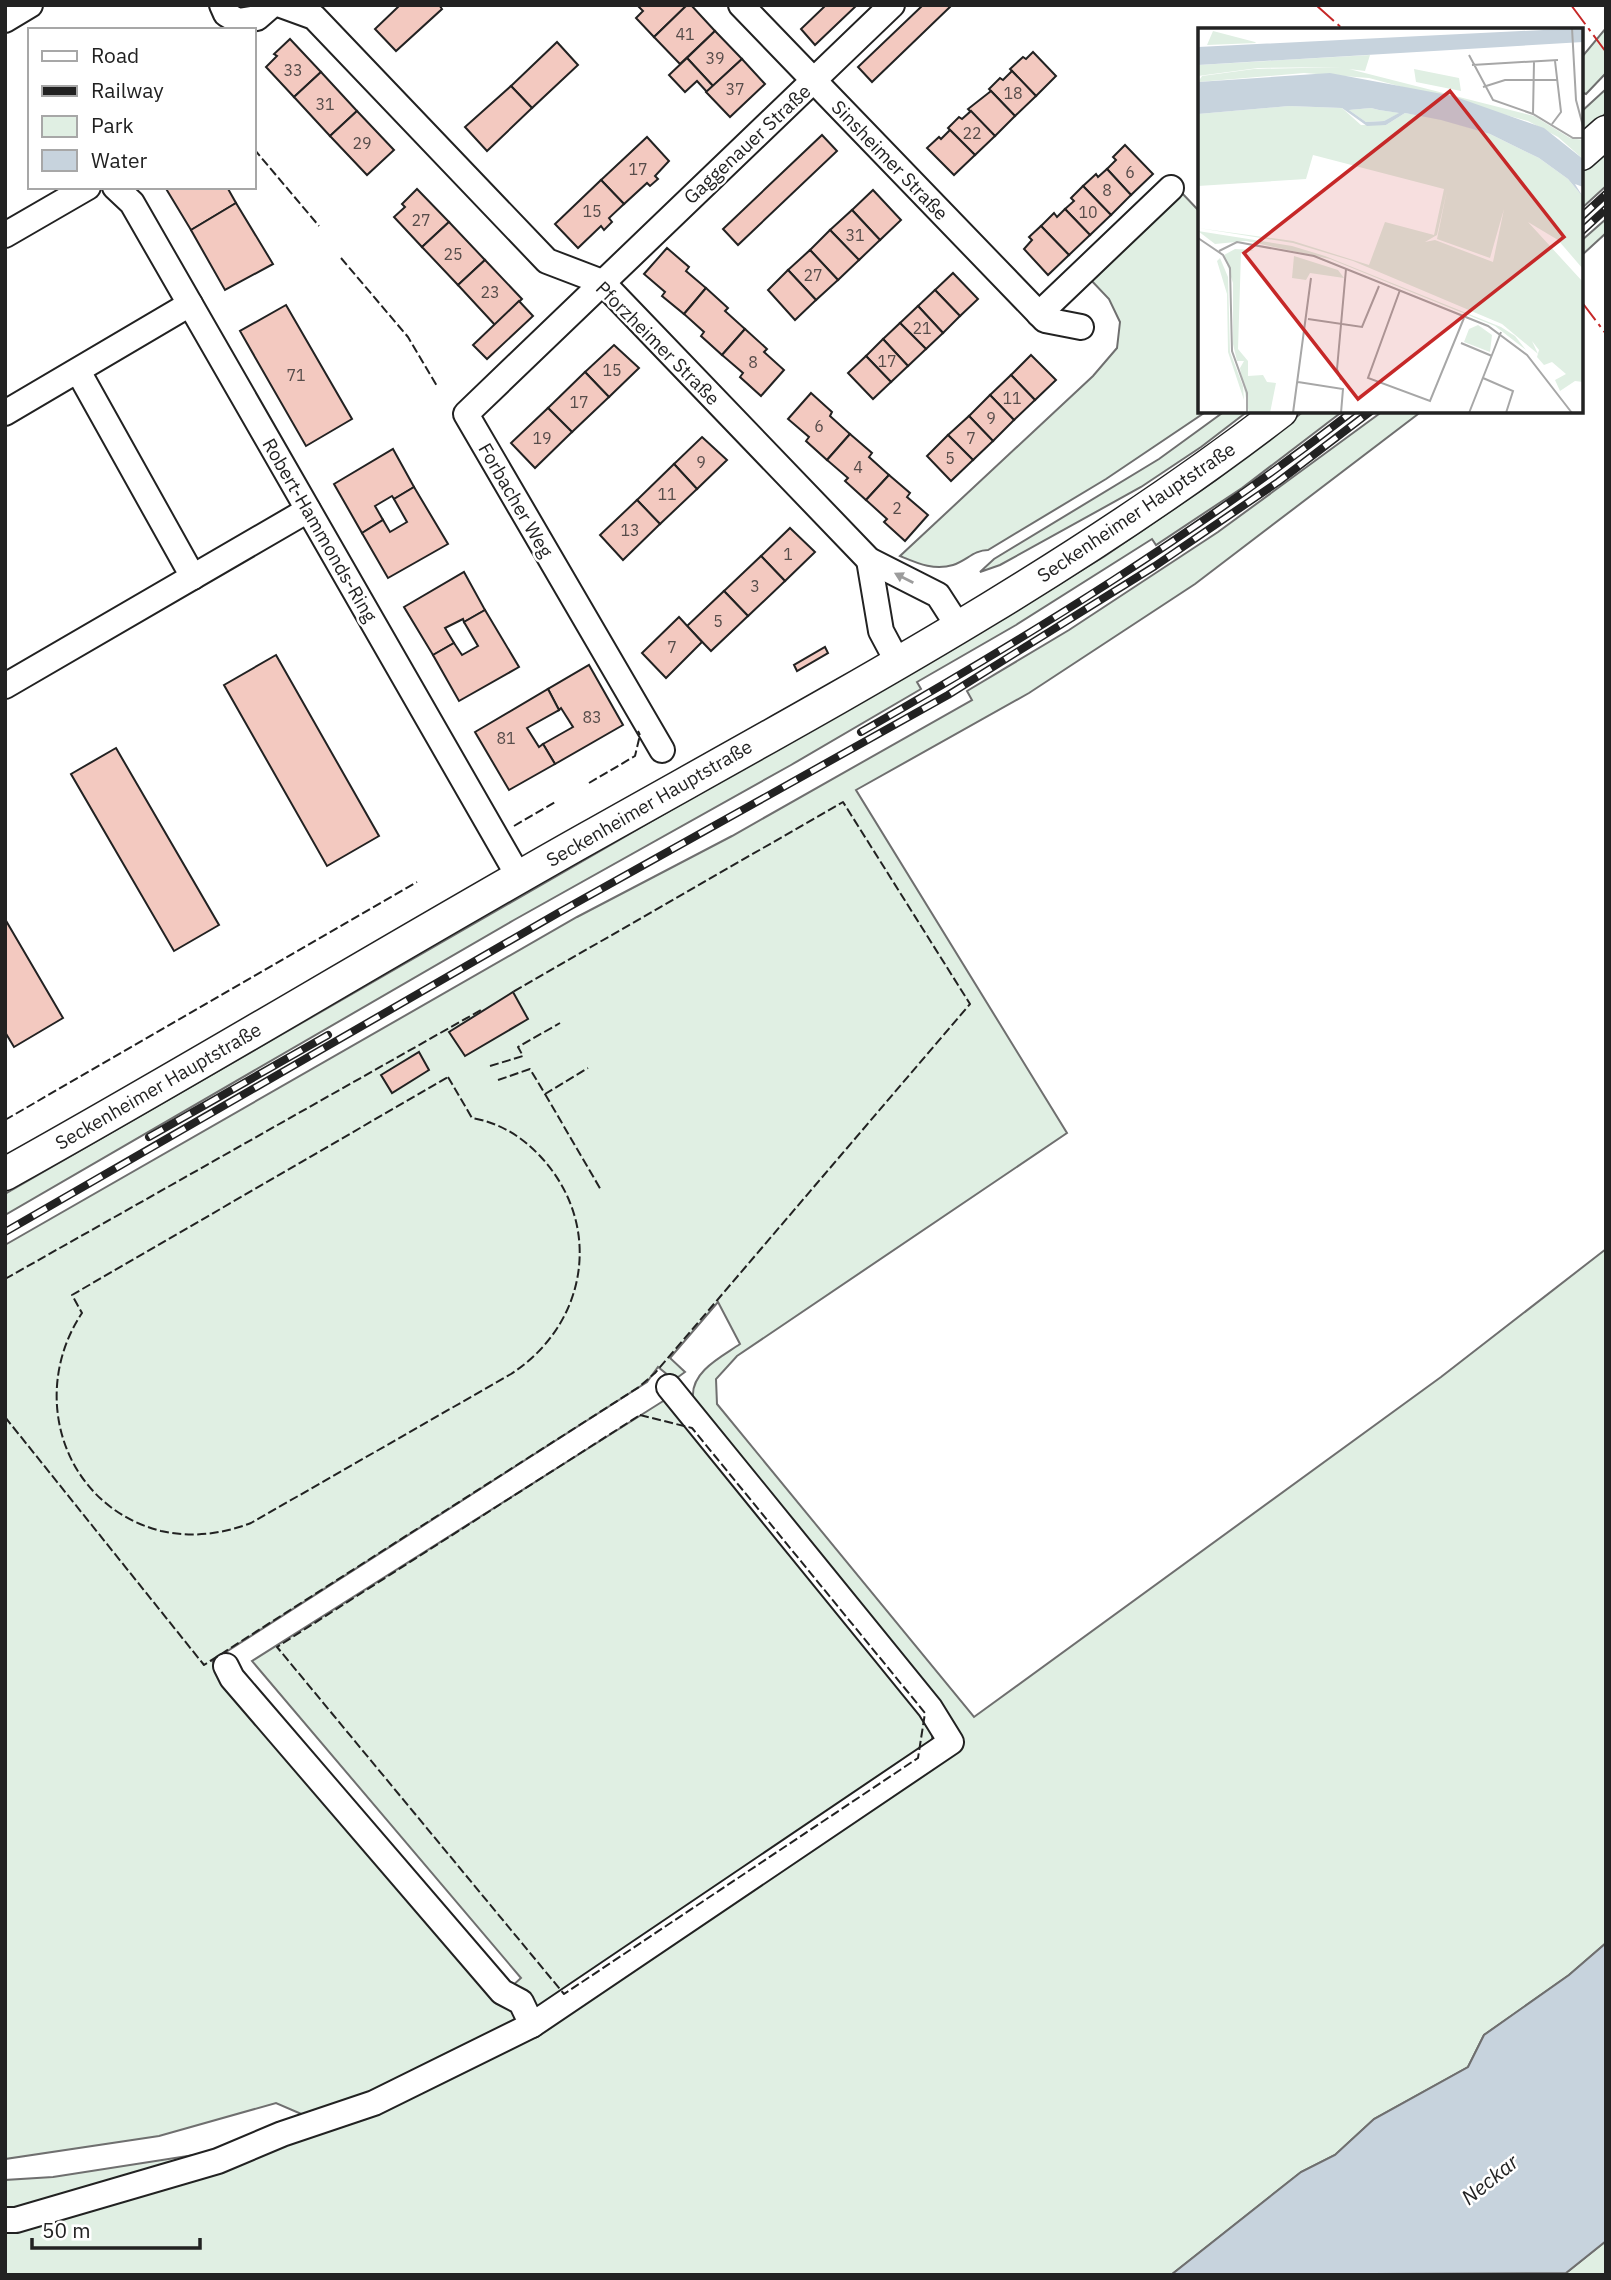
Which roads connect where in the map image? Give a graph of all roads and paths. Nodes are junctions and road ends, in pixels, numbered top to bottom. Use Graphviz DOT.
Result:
graph roads {
  1 [pos="30,5"];
  2 [pos="222,5"];
  3 [pos="272,5"];
  4 [pos="281,5"];
  5 [pos="741,5"];
  6 [pos="892,5"];
  7 [pos="5,20"];
  8 [pos="813,81"];
  9 [pos="1606,132"];
  10 [pos="1583,153"];
  11 [pos="1171,188"];
  12 [pos="85,189"];
  13 [pos="117,189"];
  14 [pos="5,235"];
  15 [pos="602,282"];
  16 [pos="190,304"];
  17 [pos="1039,314"];
  18 [pos="1081,327"];
  19 [pos="78,371"];
  20 [pos="5,413"];
  21 [pos="1278,413"];
  22 [pos="308,510"];
  23 [pos="869,560"];
  24 [pos="192,577"];
  25 [pos="958,626"];
  26 [pos="897,662"];
  27 [pos="5,686"];
  28 [pos="662,750"];
  29 [pos="519,877"];
  30 [pos="5,1174"];
  31 [pos="669,1387"];
  32 [pos="226,1666"];
  33 [pos="532,2025"];
  34 [pos="5,2220"];
  1 -- 7 [label="street"];
  2 -- 3 [label="street"];
  4 -- 15 [label="street, Pforzheimer Straße"];
  5 -- 8 [label="street, Sinsheimer Straße"];
  6 -- 8 [label="street, Gaggenauer Straße"];
  8 -- 15 [label="street, Gaggenauer Straße"];
  8 -- 17 [label="street, Sinsheimer Straße"];
  9 -- 10 [label="main road"];
  11 -- 17 [label="street"];
  12 -- 14 [label="street"];
  13 -- 16 [label="street, Robert-Hammonds-Ring"];
  15 -- 23 [label="street, Pforzheimer Straße"];
  15 -- 28 [label="street, Forbacher Weg"];
  16 -- 19 [label="street"];
  16 -- 22 [label="street, Robert-Hammonds-Ring"];
  17 -- 18 [label="street, Sinsheimer Straße"];
  19 -- 20 [label="street"];
  19 -- 24 [label="street"];
  21 -- 25 [label="main road, Seckenheimer Hauptstraße"];
  22 -- 24 [label="street"];
  22 -- 29 [label="street, Robert-Hammonds-Ring"];
  25 -- 23 [label="street, Pforzheimer Straße, one-way"];
  23 -- 26 [label="street"];
  24 -- 27 [label="street"];
  25 -- 26 [label="main road, Seckenheimer Hauptstraße"];
  26 -- 29 [label="main road, Seckenheimer Hauptstraße"];
  29 -- 30 [label="main road, Seckenheimer Hauptstraße"];
  31 -- 33 [label="street"];
  32 -- 33 [label="street"];
  33 -- 34 [label="street"];
}
